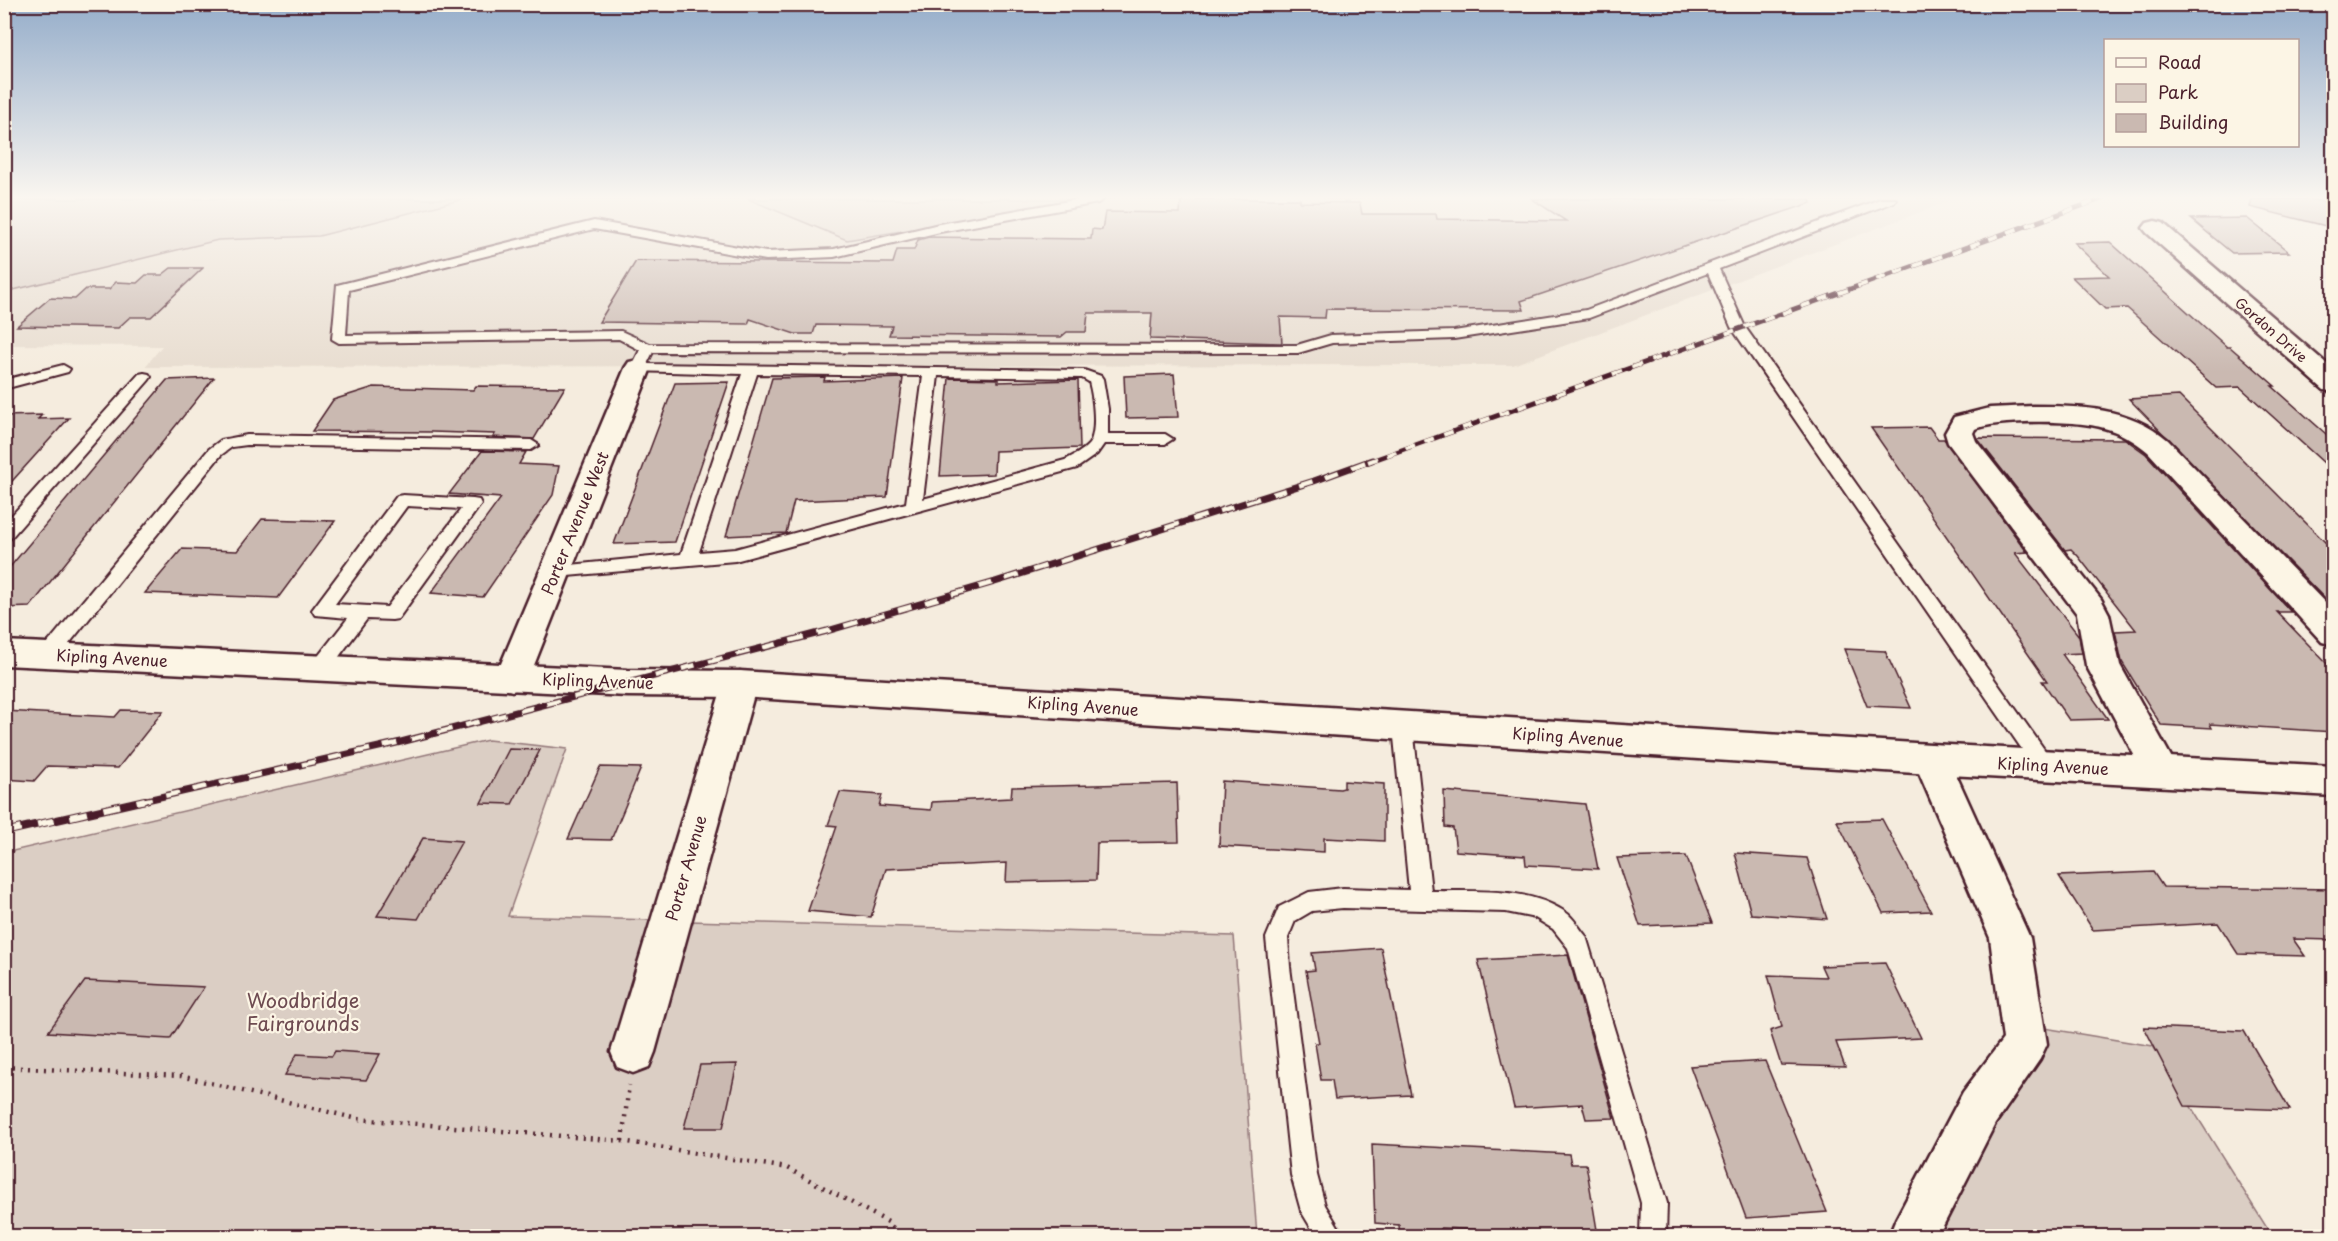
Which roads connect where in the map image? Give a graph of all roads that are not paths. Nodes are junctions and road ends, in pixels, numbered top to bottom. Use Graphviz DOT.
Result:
graph roads {
  1 [pos="466,257"];
  2 [pos="1735,257"];
  3 [pos="2188,257"];
  4 [pos="1711,266"];
  5 [pos="643,358"];
  6 [pos="63,369"];
  7 [pos="751,370"];
  8 [pos="931,372"];
  9 [pos="144,377"];
  10 [pos="2334,384"];
  11 [pos="4,385"];
  12 [pos="1099,439"];
  13 [pos="1165,439"];
  14 [pos="531,445"];
  15 [pos="914,506"];
  16 [pos="24,512"];
  17 [pos="4,513"];
  18 [pos="4,535"];
  19 [pos="688,560"];
  20 [pos="556,571"];
  21 [pos="362,612"];
  22 [pos="2334,633"];
  23 [pos="4,653"];
  24 [pos="49,655"];
  25 [pos="319,669"];
  26 [pos="512,678"];
  27 [pos="740,684"];
  28 [pos="1403,727"];
  29 [pos="1931,759"];
  30 [pos="2044,765"];
  31 [pos="2161,771"];
  32 [pos="2334,781"];
  33 [pos="1421,899"];
  34 [pos="633,1052"];
  35 [pos="1331,1236"];
  36 [pos="1653,1236"];
  37 [pos="1913,1236"];
  1 -- 5 [label="lane"];
  2 -- 4 [label="lane"];
  3 -- 10 [label="street, Gordon Drive"];
  4 -- 5 [label="lane"];
  4 -- 30 [label="lane"];
  5 -- 7 [label="lane"];
  5 -- 20 [label="street, Porter Avenue West"];
  6 -- 11 [label="lane"];
  7 -- 8 [label="lane"];
  7 -- 19 [label="lane"];
  8 -- 12 [label="lane"];
  8 -- 15 [label="lane"];
  9 -- 16 [label="lane"];
  12 -- 13 [label="lane"];
  12 -- 15 [label="lane"];
  14 -- 24 [label="lane"];
  15 -- 19 [label="lane"];
  16 -- 17 [label="lane"];
  16 -- 18 [label="lane"];
  19 -- 20 [label="lane"];
  20 -- 26 [label="street, Porter Avenue West"];
  21 -- 21 [label="lane"];
  21 -- 25 [label="lane"];
  22 -- 31 [label="street"];
  23 -- 24 [label="street, Kipling Avenue"];
  24 -- 25 [label="street, Kipling Avenue"];
  25 -- 26 [label="street, Kipling Avenue"];
  26 -- 27 [label="street, Kipling Avenue"];
  27 -- 28 [label="street, Kipling Avenue"];
  27 -- 34 [label="street, Porter Avenue"];
  28 -- 29 [label="street, Kipling Avenue"];
  28 -- 33 [label="lane"];
  29 -- 30 [label="street, Kipling Avenue"];
  29 -- 37 [label="street"];
  30 -- 31 [label="street, Kipling Avenue"];
  31 -- 32 [label="street, Kipling Avenue"];
  33 -- 35 [label="lane"];
  33 -- 36 [label="lane"];
}
